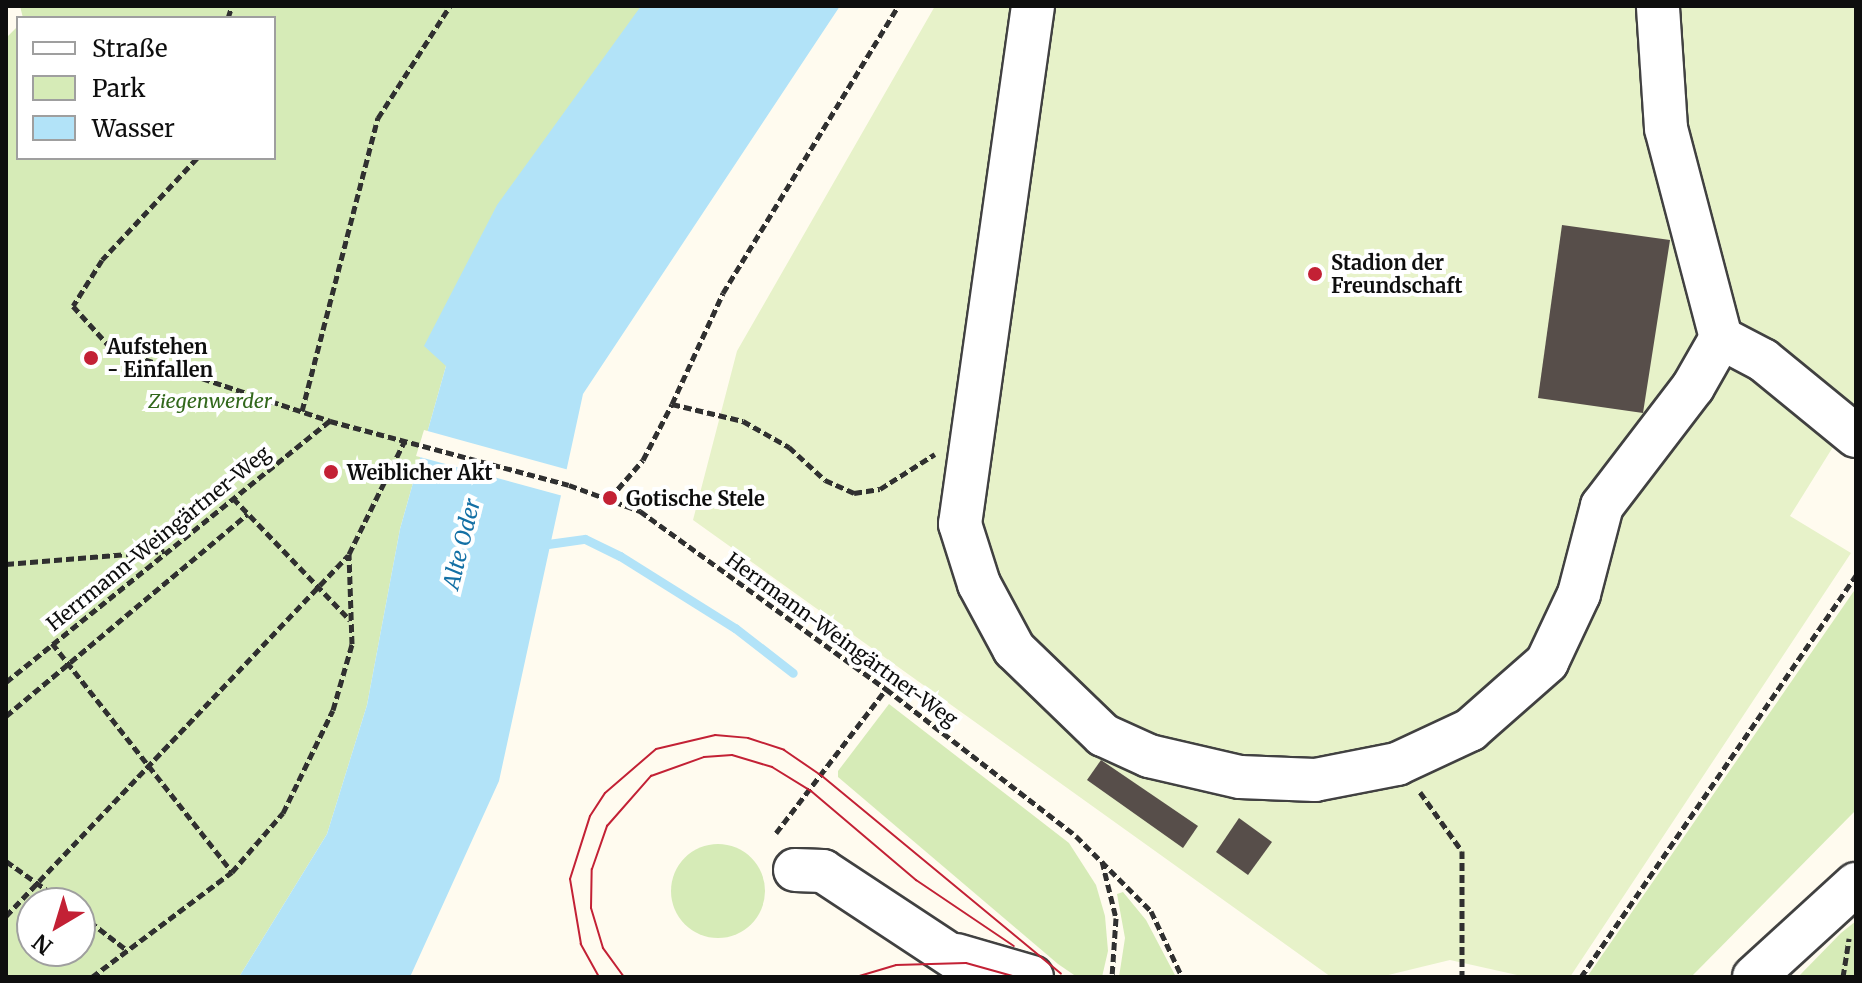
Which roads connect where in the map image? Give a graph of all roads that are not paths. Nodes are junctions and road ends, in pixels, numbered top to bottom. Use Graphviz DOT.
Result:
graph roads {
  1 [pos="1033,6"];
  2 [pos="1658,6"];
  3 [pos="1721,338"];
  4 [pos="1856,436"];
  5 [pos="795,870"];
  6 [pos="1856,884"];
  7 [pos="969,966"];
  8 [pos="1032,977"];
  9 [pos="1754,977"];
  1 -- 3 [label="street"];
  2 -- 3 [label="street"];
  3 -- 4 [label="street"];
  5 -- 7 [label="street"];
  6 -- 9 [label="street"];
  7 -- 8 [label="street"];
}
